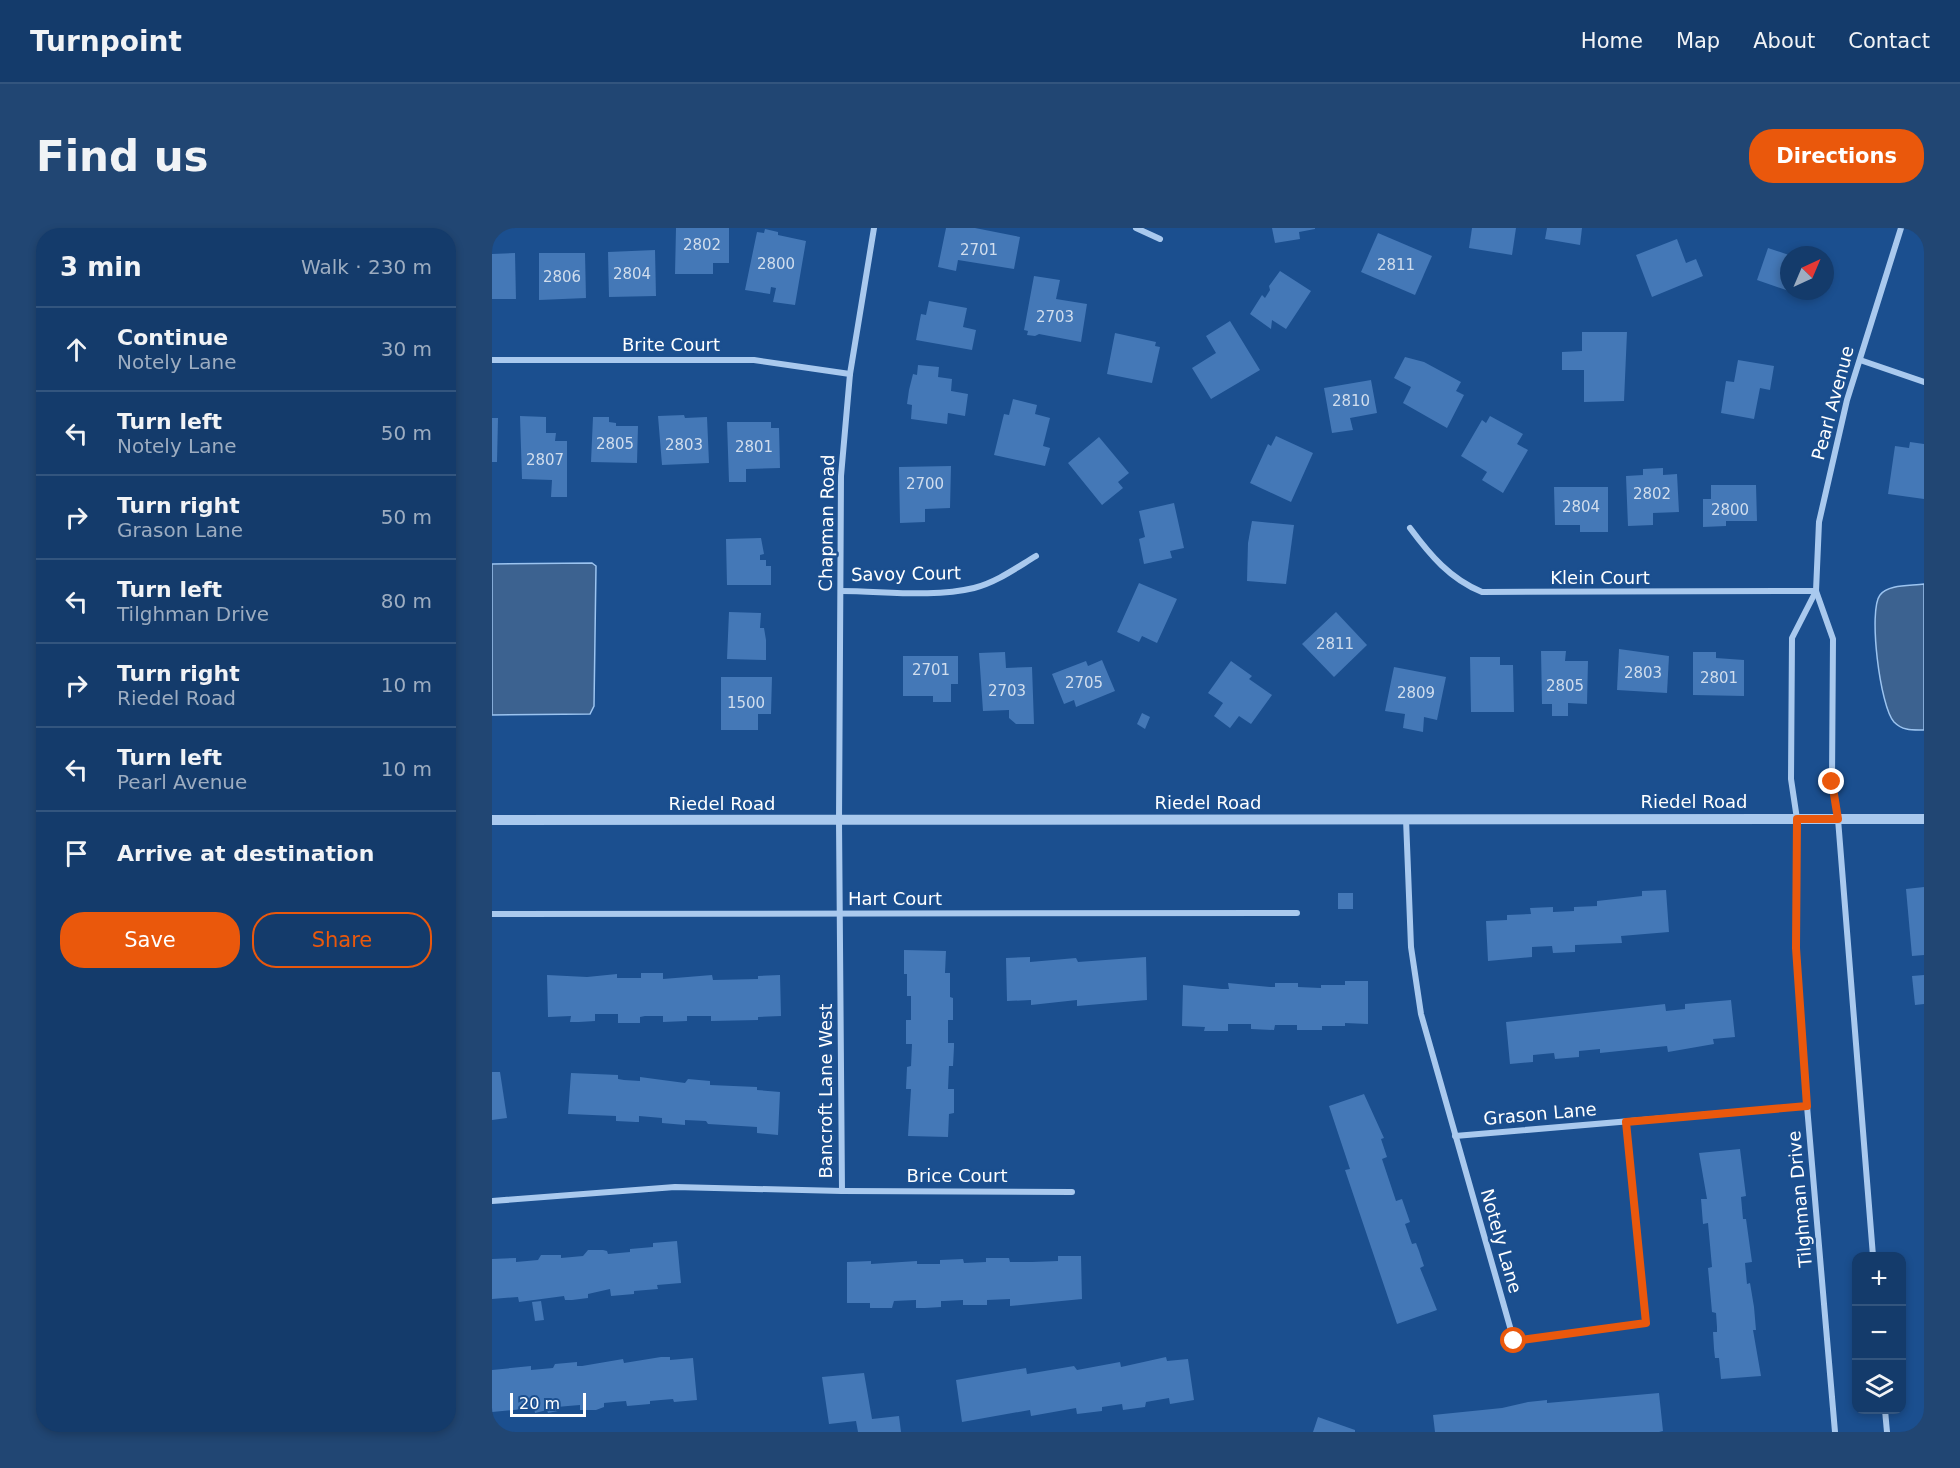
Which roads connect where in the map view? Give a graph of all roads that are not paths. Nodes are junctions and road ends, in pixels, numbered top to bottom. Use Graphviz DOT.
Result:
graph roads {
  1 [pos="874,228"];
  2 [pos="1136,228"];
  3 [pos="1901,228"];
  4 [pos="1160,239"];
  5 [pos="492,360"];
  6 [pos="1860,360"];
  7 [pos="849,374"];
  8 [pos="1924,382"];
  9 [pos="1410,528"];
  10 [pos="1036,556"];
  11 [pos="841,591"];
  12 [pos="1816,591"];
  13 [pos="1406,819"];
  14 [pos="1797,819"];
  15 [pos="1838,819"];
  16 [pos="1924,819"];
  17 [pos="492,820"];
  18 [pos="839,821"];
  19 [pos="1297,913"];
  20 [pos="492,914"];
  21 [pos="840,914"];
  22 [pos="1807,1106"];
  23 [pos="1626,1122"];
  24 [pos="1455,1136"];
  25 [pos="842,1191"];
  26 [pos="1072,1192"];
  27 [pos="492,1201"];
  28 [pos="1873,1252"];
  29 [pos="1885,1414"];
  30 [pos="1835,1432"];
  31 [pos="1887,1432"];
  1 -- 7 [label="street, Chapman Road"];
  2 -- 4 [label="street"];
  3 -- 6 [label="street, Pearl Avenue"];
  5 -- 7 [label="street, Brite Court"];
  6 -- 8 [label="street"];
  6 -- 12 [label="street, Pearl Avenue"];
  7 -- 11 [label="street, Chapman Road"];
  9 -- 12 [label="street, Klein Court"];
  10 -- 11 [label="street, Savoy Court"];
  11 -- 18 [label="street, Chapman Road"];
  12 -- 14 [label="street, Pearl Avenue"];
  12 -- 15 [label="street, Pearl Avenue"];
  13 -- 14 [label="street, Riedel Road"];
  13 -- 18 [label="street, Riedel Road"];
  13 -- 24 [label="street, Notely Lane"];
  14 -- 15 [label="street, Riedel Road"];
  14 -- 22 [label="street, Tilghman Drive"];
  15 -- 16 [label="street, Riedel Road"];
  15 -- 28 [label="street"];
  17 -- 18 [label="street, Riedel Road"];
  18 -- 21 [label="street, Bancroft Lane West"];
  19 -- 21 [label="street, Hart Court"];
  20 -- 21 [label="street, Hart Court"];
  21 -- 25 [label="street, Bancroft Lane West"];
  22 -- 23 [label="street, Grason Lane"];
  22 -- 30 [label="street, Tilghman Drive"];
  23 -- 24 [label="street, Grason Lane"];
  23 -- 24 [label="street, Notely Lane"];
  25 -- 26 [label="street, Brice Court"];
  25 -- 27 [label="street, Bancroft Lane West"];
  29 -- 31 [label="street"];
}
